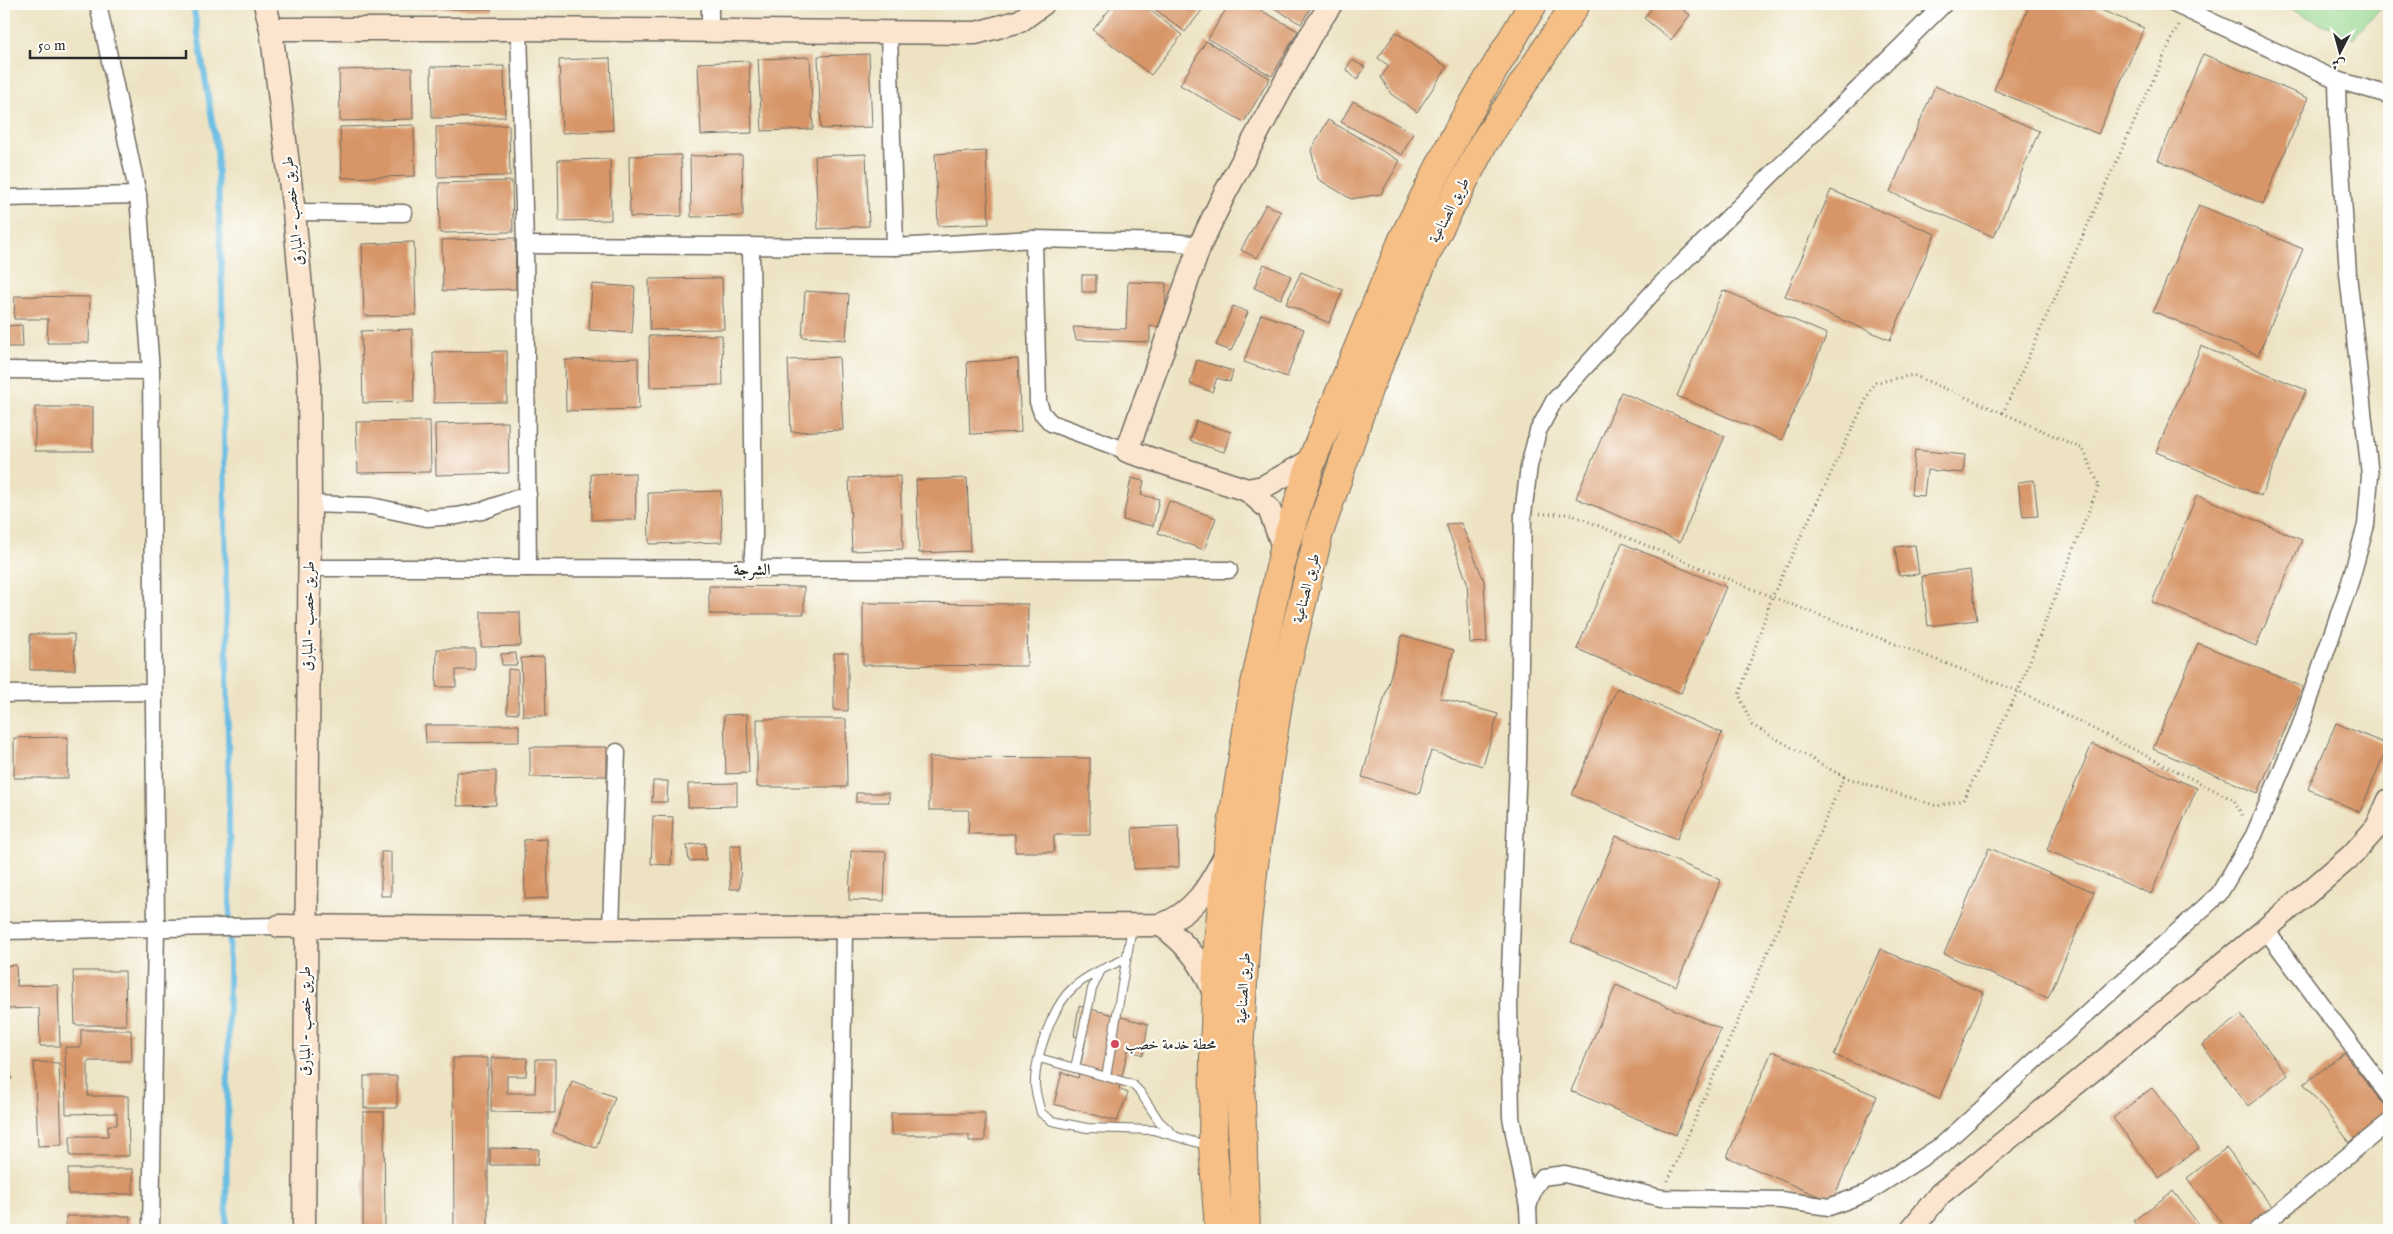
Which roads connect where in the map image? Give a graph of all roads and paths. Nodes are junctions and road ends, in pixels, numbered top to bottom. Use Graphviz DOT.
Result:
graph roads {
  1 [pos="98,4"];
  2 [pos="265,4"];
  3 [pos="710,4"];
  4 [pos="1043,4"];
  5 [pos="1331,4"];
  6 [pos="1533,4"];
  7 [pos="1576,4"];
  8 [pos="1944,4"];
  9 [pos="2180,6"];
  10 [pos="271,29"];
  11 [pos="519,29"];
  12 [pos="710,30"];
  13 [pos="890,32"];
  14 [pos="2338,80"];
  15 [pos="2389,95"];
  16 [pos="138,195"];
  17 [pos="4,198"];
  18 [pos="294,212"];
  19 [pos="404,213"];
  20 [pos="1034,239"];
  21 [pos="1200,245"];
  22 [pos="525,246"];
  23 [pos="751,246"];
  24 [pos="895,248"];
  25 [pos="4,370"];
  26 [pos="152,372"];
  27 [pos="2003,412"];
  28 [pos="1127,451"];
  29 [pos="1312,460"];
  30 [pos="1247,490"];
  31 [pos="528,494"];
  32 [pos="310,504"];
  33 [pos="1523,514"];
  34 [pos="1284,549"];
  35 [pos="308,568"];
  36 [pos="528,568"];
  37 [pos="752,569"];
  38 [pos="1229,570"];
  39 [pos="1772,597"];
  40 [pos="2018,691"];
  41 [pos="153,692"];
  42 [pos="4,694"];
  43 [pos="617,752"];
  44 [pos="1844,777"];
  45 [pos="2389,800"];
  46 [pos="2254,835"];
  47 [pos="1228,850"];
  48 [pos="306,925"];
  49 [pos="1132,925"];
  50 [pos="1161,925"];
  51 [pos="279,926"];
  52 [pos="156,927"];
  53 [pos="611,929"];
  54 [pos="844,929"];
  55 [pos="2265,930"];
  56 [pos="4,931"];
  57 [pos="1125,959"];
  58 [pos="1101,970"];
  59 [pos="1215,996"];
  60 [pos="1039,1058"];
  61 [pos="1075,1068"];
  62 [pos="1106,1077"];
  63 [pos="2389,1096"];
  64 [pos="2389,1122"];
  65 [pos="1176,1137"];
  66 [pos="1213,1147"];
  67 [pos="1661,1198"];
  68 [pos="1528,1207"];
  69 [pos="151,1230"];
  70 [pos="304,1230"];
  71 [pos="840,1230"];
  72 [pos="1218,1230"];
  73 [pos="1246,1230"];
  74 [pos="1529,1230"];
  75 [pos="1911,1230"];
  76 [pos="2258,1230"];
  1 -- 16 [label="street"];
  2 -- 10 [label="street, طريق خصب - المبارق"];
  3 -- 12 [label="street"];
  4 -- 13 [label="street"];
  5 -- 21 [label="street"];
  6 -- 29 [label="highway, طريق الصناعية"];
  7 -- 73 [label="highway, طريق الصناعية"];
  8 -- 33 [label="street"];
  9 -- 14 [label="street"];
  9 -- 27 [label="path"];
  10 -- 11 [label="street"];
  10 -- 18 [label="street, طريق خصب - المبارق"];
  11 -- 12 [label="street"];
  11 -- 22 [label="street"];
  12 -- 13 [label="street"];
  13 -- 24 [label="street"];
  14 -- 15 [label="street"];
  14 -- 46 [label="street"];
  16 -- 17 [label="street"];
  16 -- 26 [label="street"];
  18 -- 19 [label="street"];
  18 -- 32 [label="street, طريق خصب - المبارق"];
  20 -- 21 [label="street"];
  20 -- 24 [label="street"];
  20 -- 28 [label="street"];
  21 -- 28 [label="street"];
  22 -- 23 [label="street"];
  22 -- 31 [label="street"];
  23 -- 24 [label="street"];
  23 -- 37 [label="street"];
  25 -- 26 [label="street"];
  26 -- 41 [label="street"];
  27 -- 39 [label="path"];
  27 -- 40 [label="path"];
  28 -- 30 [label="street"];
  29 -- 30 [label="street"];
  29 -- 34 [label="highway, طريق الصناعية"];
  30 -- 34 [label="street"];
  31 -- 32 [label="street"];
  31 -- 36 [label="street"];
  32 -- 35 [label="street, طريق خصب - المبارق"];
  33 -- 39 [label="path"];
  33 -- 68 [label="street"];
  34 -- 47 [label="highway, طريق الصناعية"];
  35 -- 36 [label="street"];
  35 -- 48 [label="street, طريق خصب - المبارق"];
  36 -- 37 [label="street"];
  37 -- 38 [label="street"];
  39 -- 40 [label="path"];
  39 -- 44 [label="path"];
  40 -- 44 [label="path"];
  40 -- 46 [label="path"];
  41 -- 42 [label="street"];
  41 -- 52 [label="street"];
  43 -- 53 [label="street"];
  44 -- 67 [label="path"];
  45 -- 55 [label="street"];
  46 -- 67 [label="street"];
  47 -- 50 [label="street"];
  47 -- 59 [label="highway, طريق الصناعية"];
  48 -- 51 [label="street"];
  48 -- 53 [label="street"];
  48 -- 70 [label="street, طريق خصب - المبارق"];
  49 -- 50 [label="street"];
  49 -- 54 [label="street"];
  49 -- 57 [label="lane"];
  50 -- 59 [label="street"];
  51 -- 52 [label="street"];
  52 -- 56 [label="street"];
  52 -- 69 [label="street"];
  53 -- 54 [label="street"];
  54 -- 71 [label="street"];
  55 -- 63 [label="street"];
  55 -- 75 [label="street"];
  57 -- 58 [label="lane"];
  57 -- 62 [label="lane"];
  58 -- 60 [label="lane"];
  58 -- 61 [label="lane"];
  59 -- 66 [label="highway, طريق الصناعية"];
  60 -- 61 [label="lane"];
  60 -- 65 [label="lane"];
  61 -- 62 [label="lane"];
  62 -- 65 [label="lane"];
  64 -- 76 [label="street"];
  65 -- 66 [label="lane"];
  66 -- 72 [label="highway, طريق الصناعية"];
  67 -- 68 [label="street"];
  68 -- 74 [label="street"];
}
